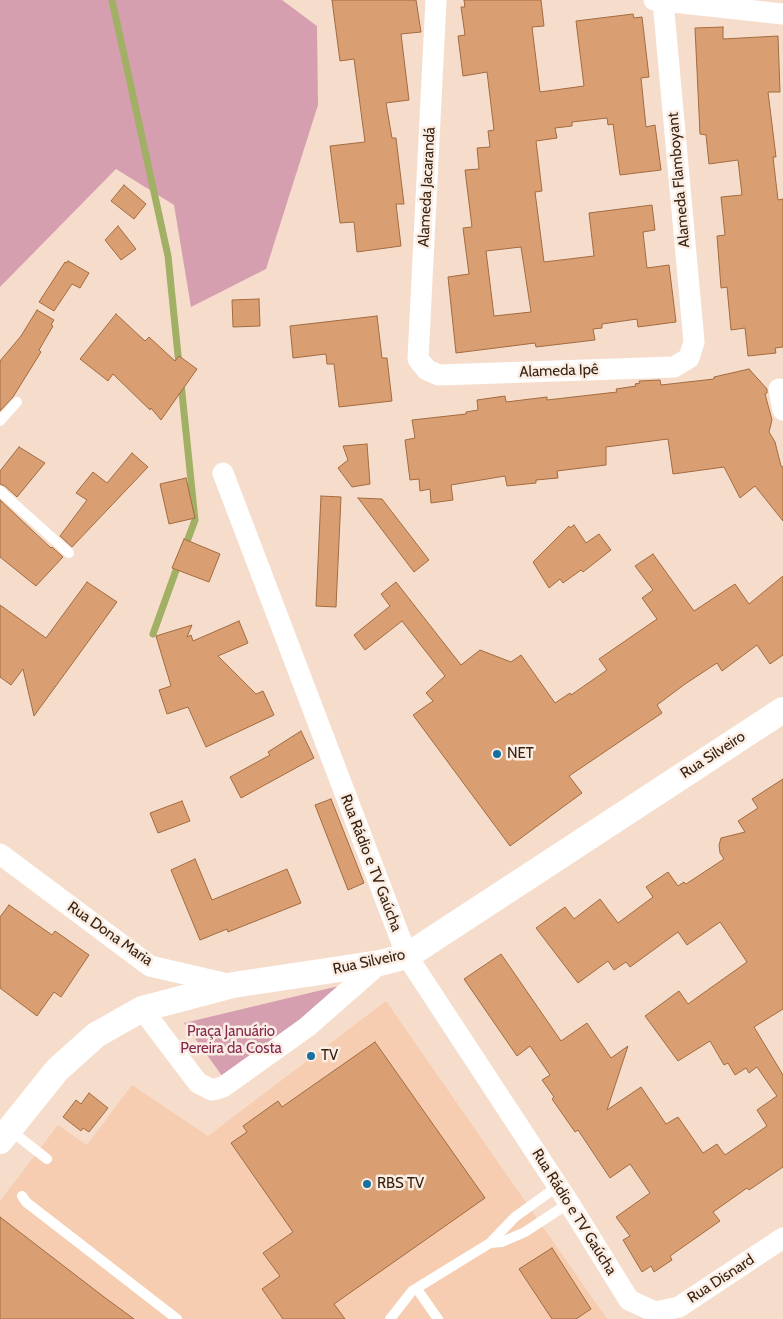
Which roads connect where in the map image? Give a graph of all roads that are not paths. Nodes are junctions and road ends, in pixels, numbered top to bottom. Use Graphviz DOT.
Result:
graph roads {
  1 [pos="436,0"];
  2 [pos="658,1"];
  3 [pos="733,4"];
  4 [pos="783,14"];
  5 [pos="689,358"];
  6 [pos="427,370"];
  7 [pos="779,389"];
  8 [pos="17,402"];
  9 [pos="783,410"];
  10 [pos="0,421"];
  11 [pos="223,473"];
  12 [pos="0,491"];
  13 [pos="69,553"];
  14 [pos="783,710"];
  15 [pos="0,854"];
  16 [pos="407,956"];
  17 [pos="380,963"];
  18 [pos="232,986"];
  19 [pos="142,1009"];
  20 [pos="3,1131"];
  21 [pos="47,1159"];
  22 [pos="564,1194"];
  23 [pos="22,1196"];
  24 [pos="516,1216"];
  25 [pos="527,1231"];
  26 [pos="783,1238"];
  27 [pos="490,1244"];
  28 [pos="417,1288"];
  29 [pos="655,1312"];
  30 [pos="177,1319"];
  31 [pos="390,1319"];
  32 [pos="438,1319"];
  1 -- 6 [label="street, Alameda Jacarandá"];
  2 -- 3 [label="street"];
  2 -- 5 [label="street, Alameda Flamboyant"];
  3 -- 4 [label="street"];
  5 -- 6 [label="street, Alameda Ipê"];
  7 -- 9 [label="street"];
  8 -- 10 [label="lane"];
  11 -- 16 [label="street, Rua Rádio e TV Gaúcha"];
  12 -- 13 [label="lane"];
  14 -- 16 [label="street, Rua Silveiro"];
  15 -- 18 [label="street, Rua Dona Maria"];
  16 -- 17 [label="street, Rua Silveiro"];
  16 -- 22 [label="street, Rua Rádio e TV Gaúcha"];
  17 -- 18 [label="street, Rua Silveiro"];
  17 -- 19 [label="street"];
  18 -- 19 [label="street, Rua Silveiro"];
  19 -- 20 [label="street, Rua Silveiro"];
  20 -- 21 [label="lane"];
  22 -- 24 [label="lane"];
  22 -- 25 [label="lane"];
  22 -- 29 [label="street, Rua Rádio e TV Gaúcha"];
  23 -- 30 [label="lane"];
  24 -- 25 [label="lane"];
  24 -- 27 [label="lane"];
  25 -- 27 [label="lane"];
  26 -- 29 [label="street, Rua Disnard"];
  27 -- 28 [label="lane"];
  28 -- 31 [label="lane"];
  28 -- 32 [label="lane"];
}
